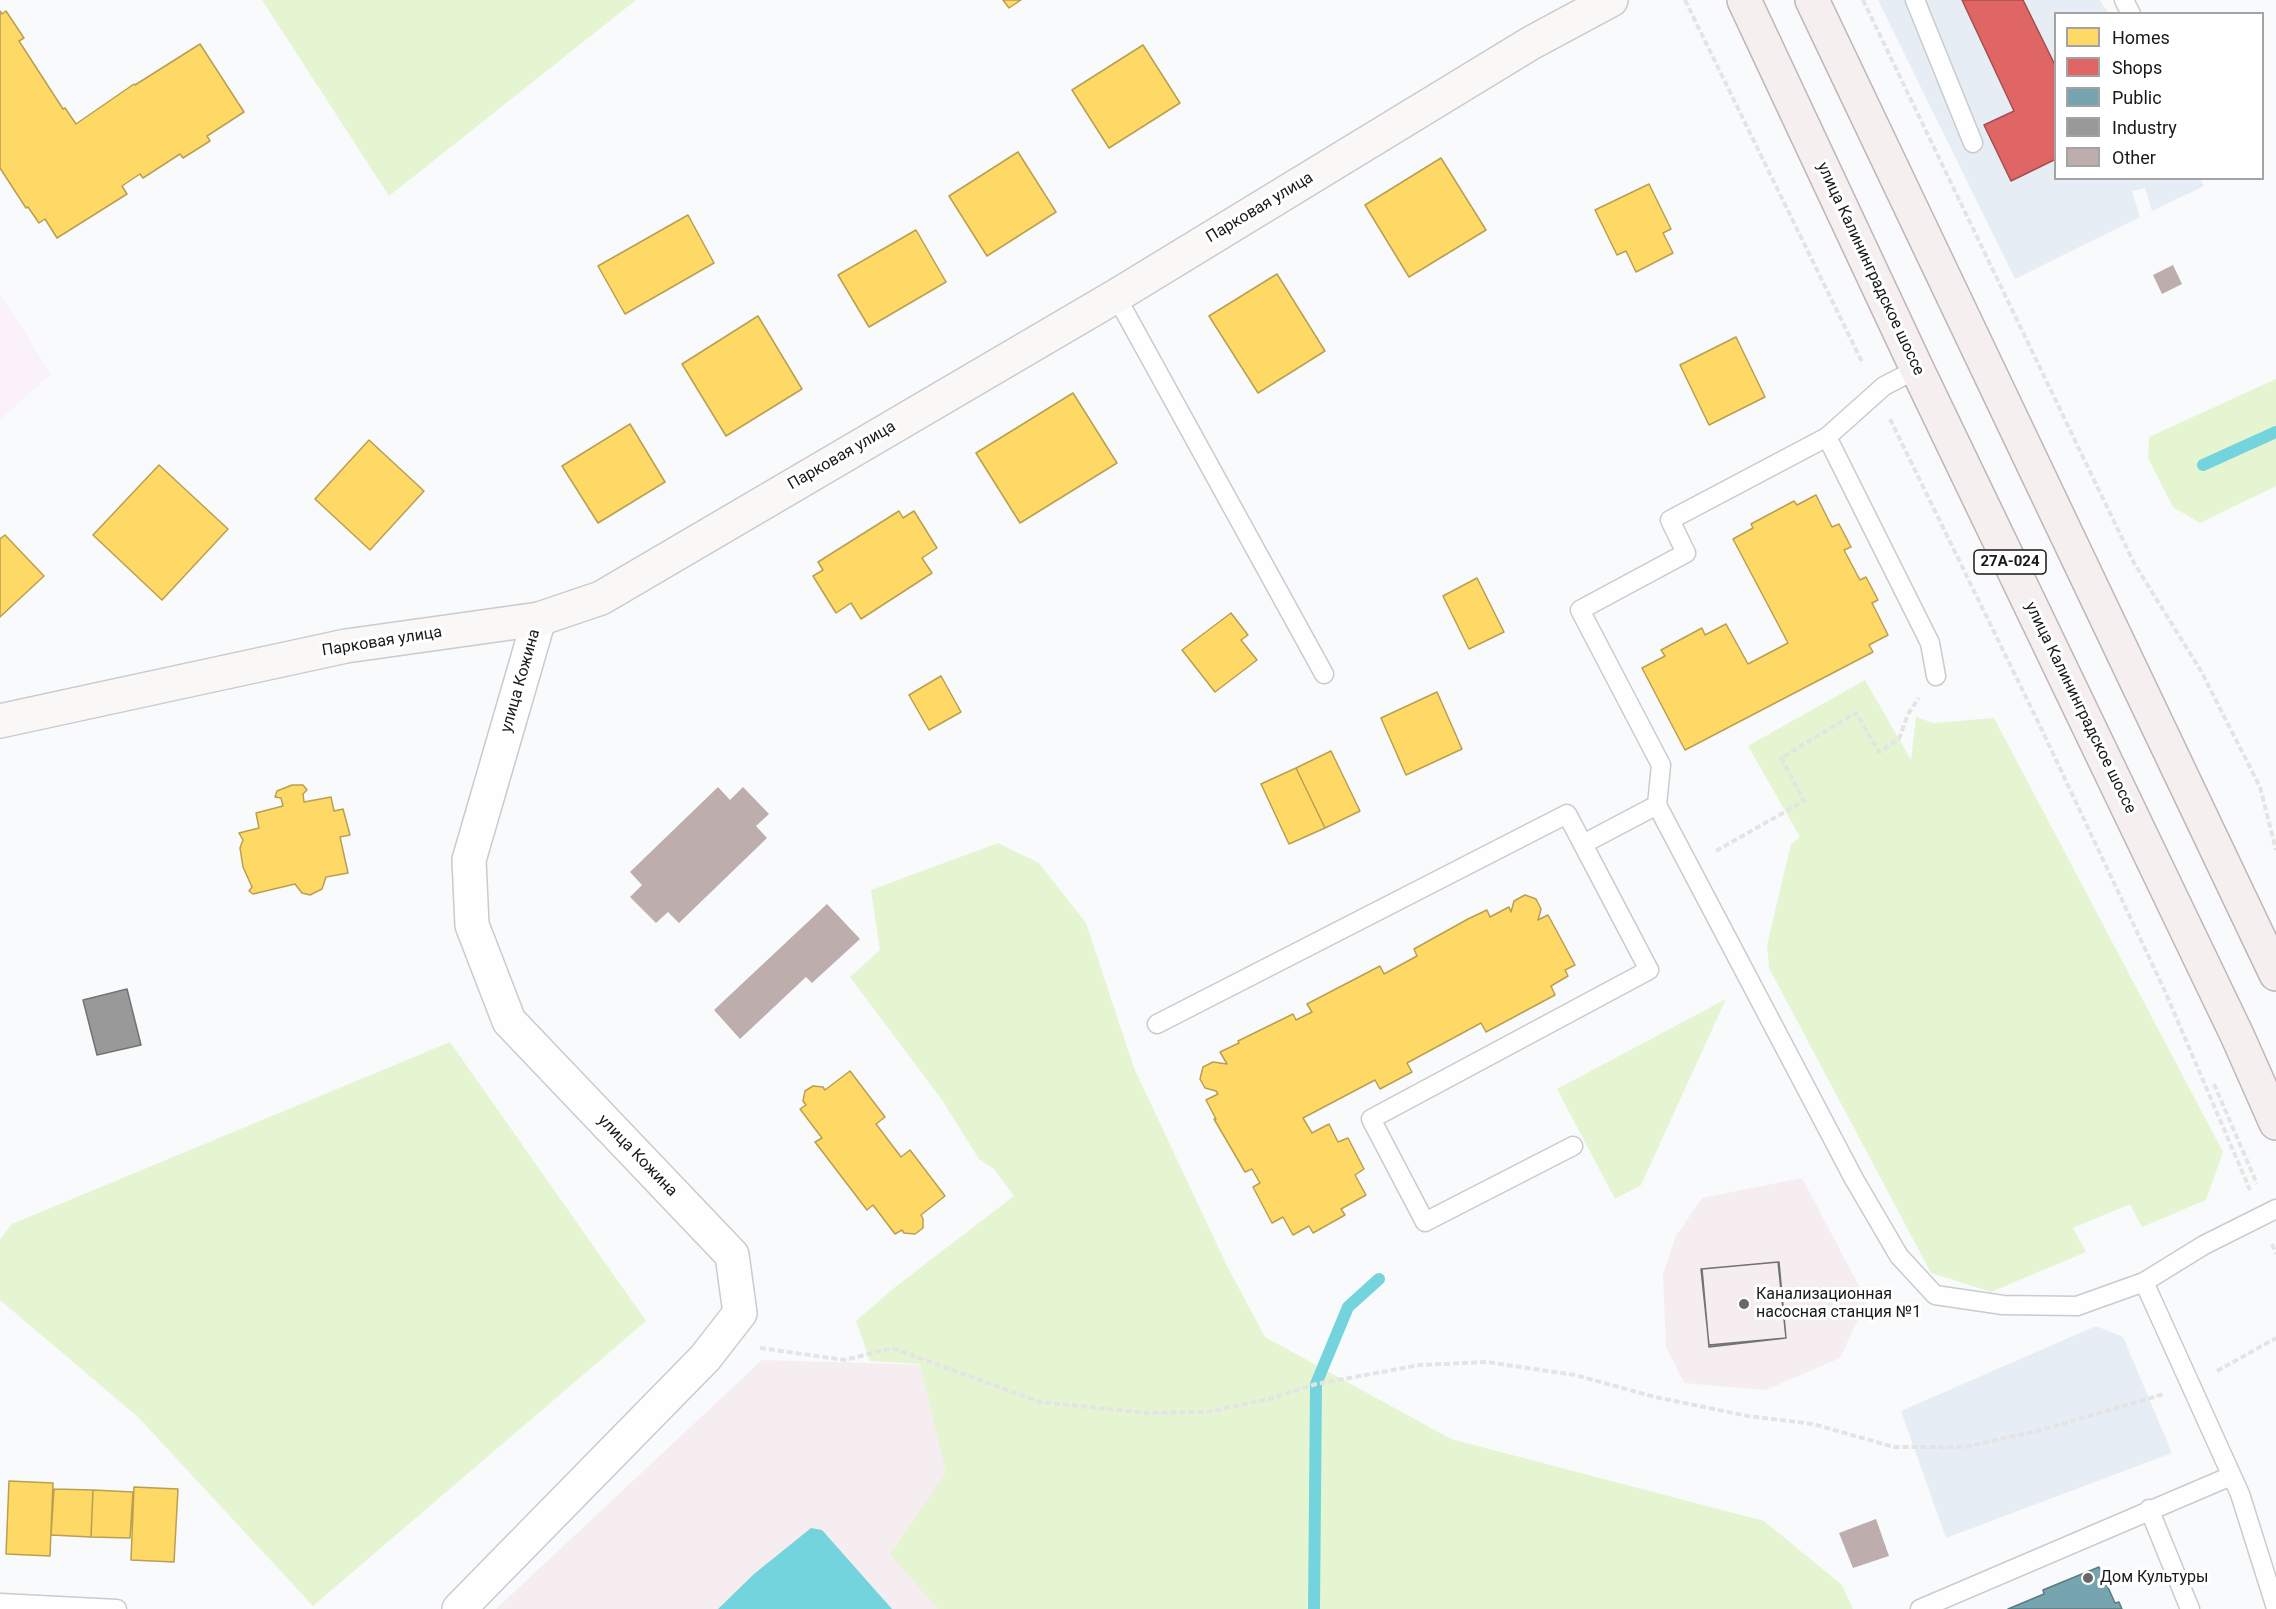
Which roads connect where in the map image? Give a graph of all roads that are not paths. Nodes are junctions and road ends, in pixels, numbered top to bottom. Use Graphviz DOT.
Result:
graph roads {
  1 [pos="1611,0"];
  2 [pos="1744,0"];
  3 [pos="1812,0"];
  4 [pos="1915,0"];
  5 [pos="1973,142"];
  6 [pos="1116,296"];
  7 [pos="1917,369"];
  8 [pos="1827,437"];
  9 [pos="539,619"];
  10 [pos="1324,674"];
  11 [pos="1936,676"];
  12 [pos="0,721"];
  13 [pos="1657,805"];
  14 [pos="1583,844"];
  15 [pos="2276,974"];
  16 [pos="1157,1024"];
  17 [pos="2276,1123"];
  18 [pos="1573,1146"];
  19 [pos="2268,1212"];
  20 [pos="2144,1281"];
  21 [pos="2231,1476"];
  22 [pos="2149,1509"];
  23 [pos="0,1603"];
  24 [pos="2276,1608"];
  25 [pos="117,1609"];
  26 [pos="459,1609"];
  27 [pos="1920,1609"];
  28 [pos="2190,1609"];
  1 -- 6 [label="street, Парковая улица"];
  2 -- 7 [label="main road, улица Калининградское шоссе / 27А-024"];
  3 -- 15 [label="main road"];
  4 -- 5 [label="lane"];
  6 -- 9 [label="street, Парковая улица"];
  6 -- 10 [label="lane"];
  7 -- 8 [label="lane"];
  7 -- 17 [label="main road, улица Калининградское шоссе / 27А-024"];
  8 -- 11 [label="lane"];
  8 -- 13 [label="lane"];
  9 -- 12 [label="street, Парковая улица"];
  9 -- 26 [label="street, улица Кожина"];
  13 -- 14 [label="lane"];
  13 -- 20 [label="lane"];
  14 -- 16 [label="lane"];
  14 -- 18 [label="lane"];
  19 -- 20 [label="lane"];
  20 -- 21 [label="lane"];
  21 -- 22 [label="lane"];
  21 -- 24 [label="lane"];
  22 -- 27 [label="lane"];
  22 -- 28 [label="lane"];
  23 -- 25 [label="lane"];
}
